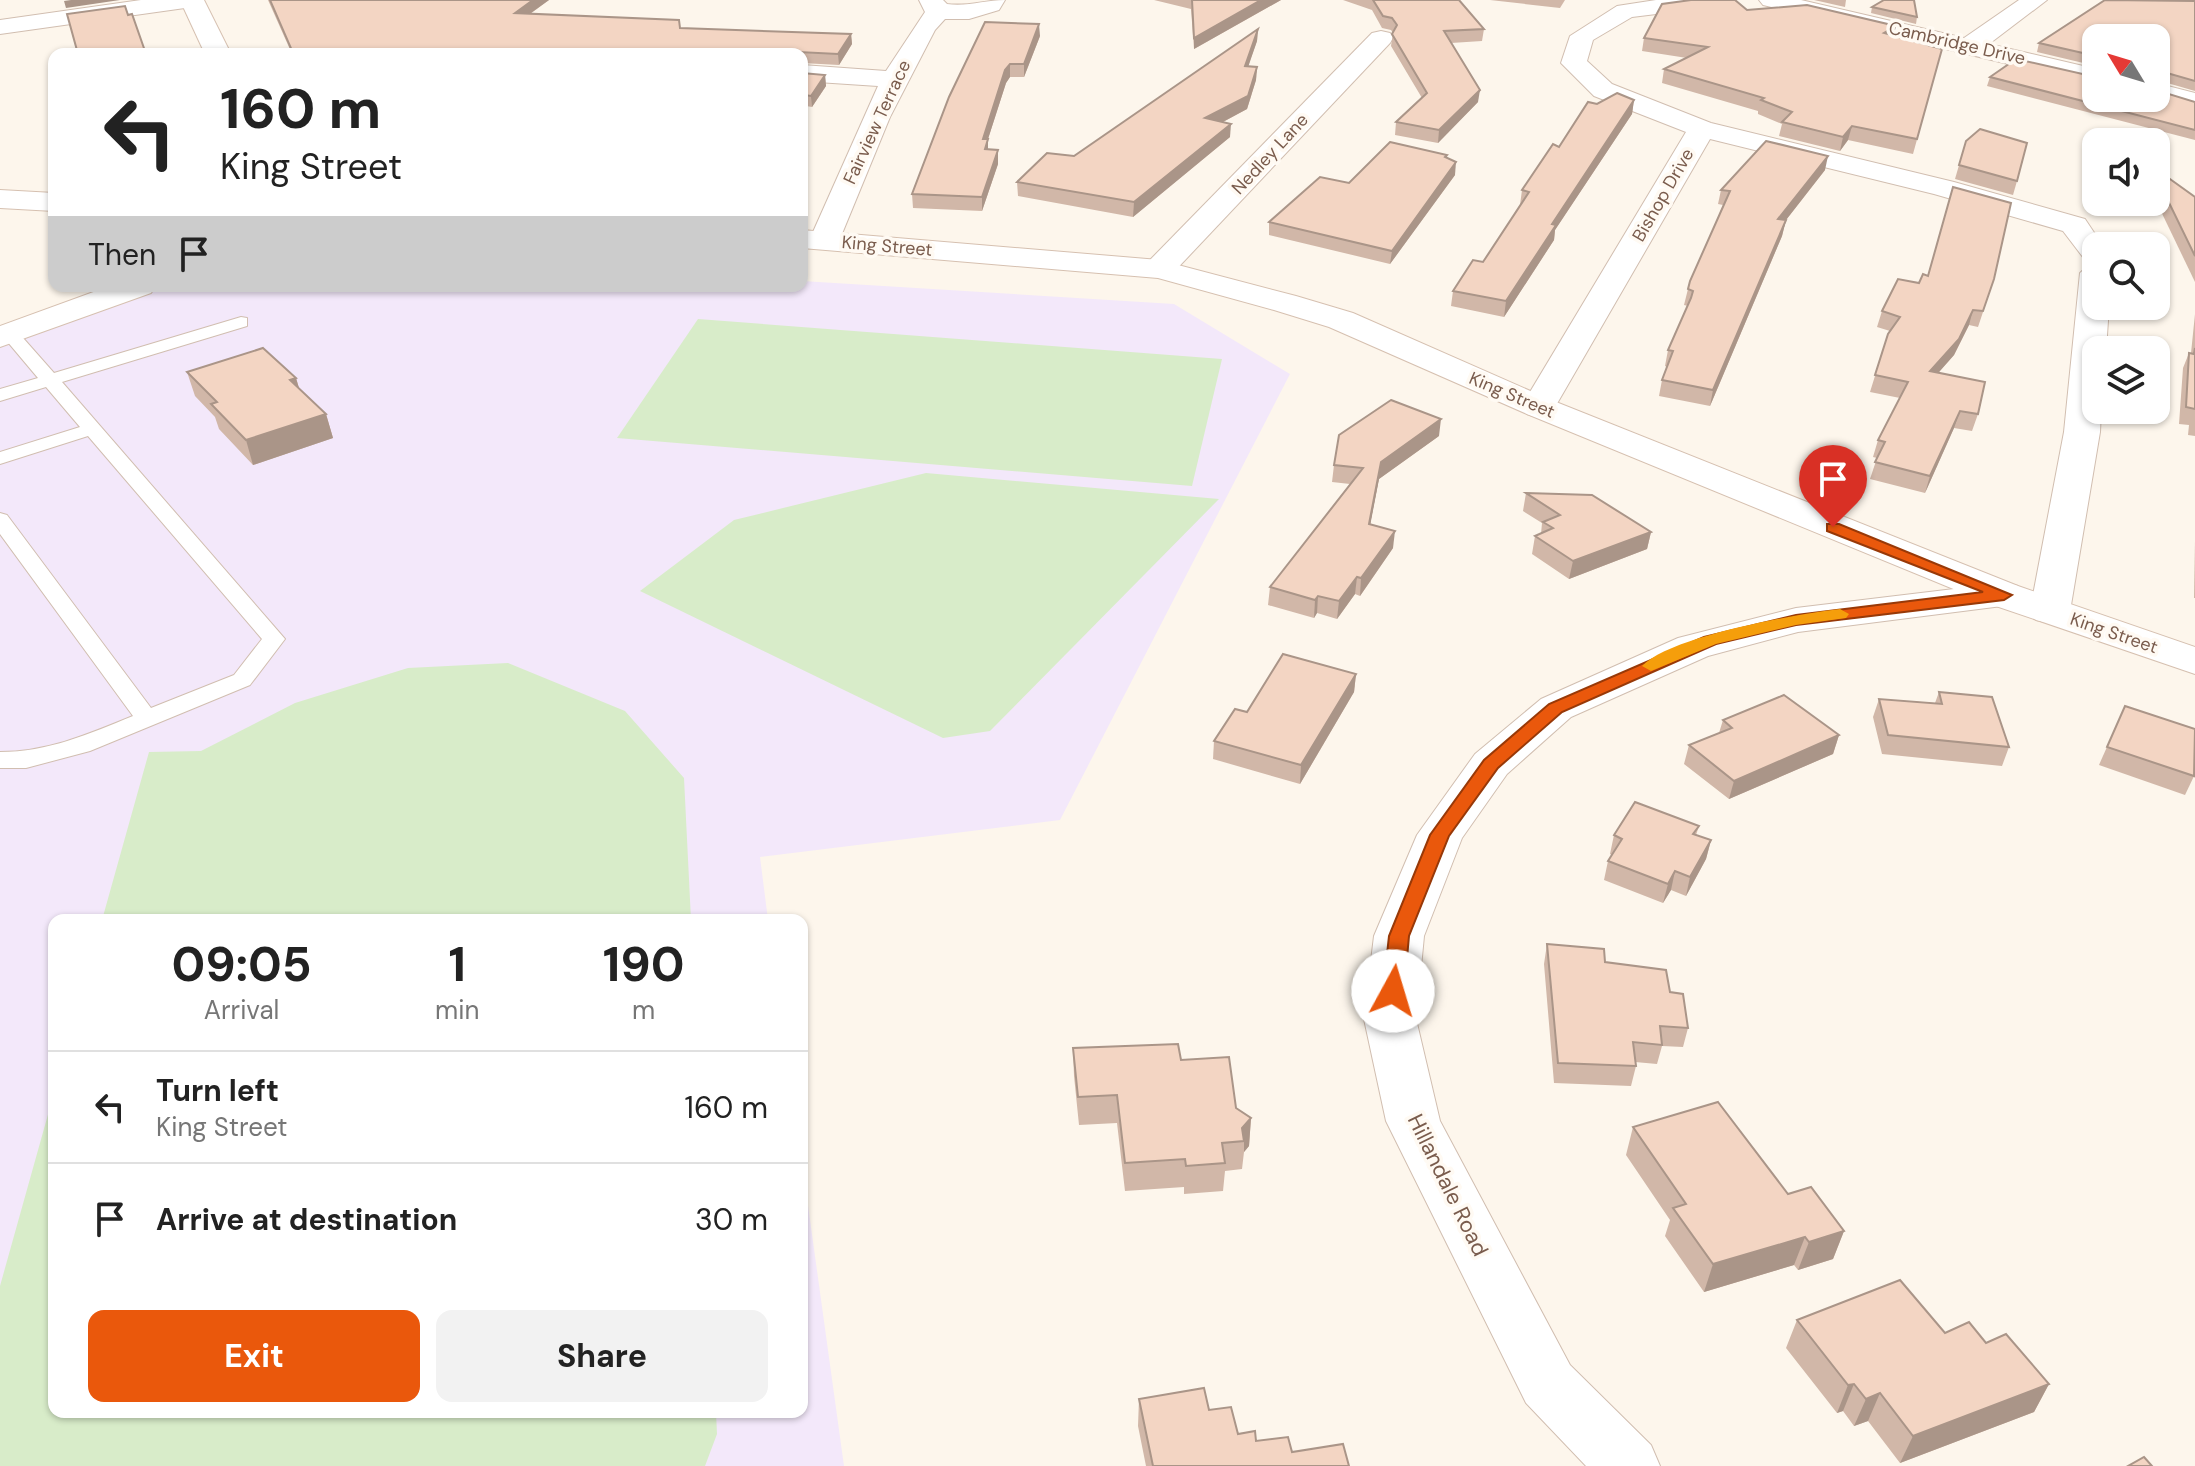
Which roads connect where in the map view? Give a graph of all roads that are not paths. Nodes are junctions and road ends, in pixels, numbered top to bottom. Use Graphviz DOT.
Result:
graph roads {
  1 [pos="192,0"];
  2 [pos="993,0"];
  3 [pos="1713,0"];
  4 [pos="1771,0"];
  5 [pos="2035,0"];
  6 [pos="936,5"];
  7 [pos="0,27"];
  8 [pos="1381,38"];
  9 [pos="1970,46"];
  10 [pos="215,48"];
  11 [pos="808,73"];
  12 [pos="2082,74"];
  13 [pos="894,79"];
  14 [pos="2170,95"];
  15 [pos="2195,101"];
  16 [pos="1702,129"];
  17 [pos="0,199"];
  18 [pos="48,202"];
  19 [pos="2082,237"];
  20 [pos="813,240"];
  21 [pos="1159,269"];
  22 [pos="124,292"];
  23 [pos="2092,320"];
  24 [pos="241,322"];
  25 [pos="5,336"];
  26 [pos="50,380"];
  27 [pos="0,395"];
  28 [pos="1539,407"];
  29 [pos="92,429"];
  30 [pos="0,458"];
  31 [pos="0,519"];
  32 [pos="2004,595"];
  33 [pos="2050,611"];
  34 [pos="2195,661"];
  35 [pos="147,719"];
  36 [pos="0,760"];
  37 [pos="1628,1466"];
  1 -- 7 [label="street"];
  1 -- 10 [label="street"];
  2 -- 6 [label="street, Fairview Terrace"];
  3 -- 16 [label="street, Bishop Drive"];
  4 -- 9 [label="street, Cambridge Drive"];
  5 -- 9 [label="street"];
  6 -- 13 [label="street, Fairview Terrace"];
  8 -- 21 [label="street, Nedley Lane"];
  9 -- 12 [label="street, Cambridge Drive"];
  11 -- 13 [label="street"];
  13 -- 20 [label="street, Fairview Terrace"];
  14 -- 15 [label="street"];
  16 -- 19 [label="street"];
  16 -- 28 [label="street, Bishop Drive"];
  17 -- 18 [label="street"];
  20 -- 21 [label="street, King Street"];
  21 -- 28 [label="street, King Street"];
  22 -- 25 [label="street"];
  23 -- 33 [label="street"];
  24 -- 26 [label="lane"];
  25 -- 26 [label="lane"];
  26 -- 27 [label="lane"];
  26 -- 29 [label="lane"];
  28 -- 32 [label="street, King Street"];
  29 -- 30 [label="lane"];
  29 -- 35 [label="lane"];
  31 -- 35 [label="lane"];
  32 -- 33 [label="street, King Street"];
  32 -- 37 [label="street, Hillandale Road"];
  33 -- 34 [label="street, King Street"];
  35 -- 36 [label="lane"];
}
